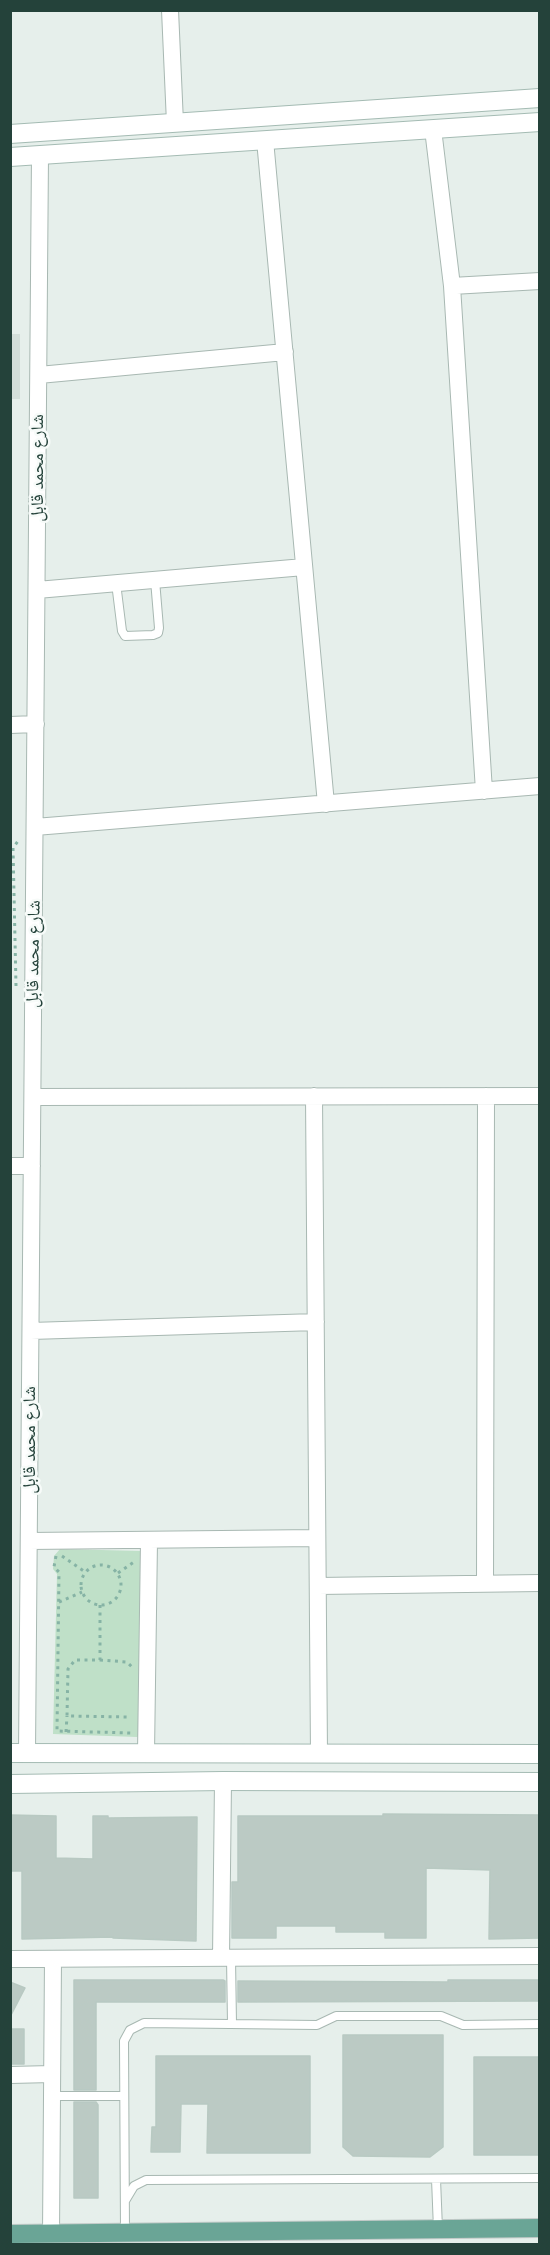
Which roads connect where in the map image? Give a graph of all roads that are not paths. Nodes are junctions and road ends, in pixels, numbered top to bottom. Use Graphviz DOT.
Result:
graph roads {
  1 [pos="170,10"];
  2 [pos="540,98"];
  3 [pos="540,122"];
  4 [pos="175,123"];
  5 [pos="433,129"];
  6 [pos="10,134"];
  7 [pos="265,140"];
  8 [pos="40,155"];
  9 [pos="10,157"];
  10 [pos="540,281"];
  11 [pos="452,286"];
  12 [pos="285,352"];
  13 [pos="39,375"];
  14 [pos="304,567"];
  15 [pos="155,580"];
  16 [pos="116,583"];
  17 [pos="37,590"];
  18 [pos="36,724"];
  19 [pos="10,725"];
  20 [pos="540,786"];
  21 [pos="484,791"];
  22 [pos="326,804"];
  23 [pos="35,827"];
  24 [pos="314,1096"];
  25 [pos="486,1096"];
  26 [pos="540,1096"];
  27 [pos="33,1097"];
  28 [pos="10,1166"];
  29 [pos="33,1167"];
  30 [pos="316,1322"];
  31 [pos="31,1330"];
  32 [pos="317,1538"];
  33 [pos="29,1541"];
  34 [pos="149,1541"];
  35 [pos="540,1582"];
  36 [pos="485,1583"];
  37 [pos="318,1586"];
  38 [pos="19,1753"];
  39 [pos="146,1753"];
  40 [pos="319,1754"];
  41 [pos="540,1754"];
  42 [pos="223,1781"];
  43 [pos="540,1782"];
  44 [pos="10,1784"];
  45 [pos="540,1956"];
  46 [pos="226,1958"];
  47 [pos="10,1959"];
  48 [pos="53,1959"];
  49 [pos="232,2024"];
  50 [pos="540,2024"];
  51 [pos="10,2074"];
  52 [pos="52,2074"];
  53 [pos="52,2096"];
  54 [pos="124,2096"];
  55 [pos="540,2178"];
  56 [pos="436,2179"];
  57 [pos="125,2201"];
  58 [pos="540,2228"];
  59 [pos="438,2229"];
  60 [pos="125,2233"];
  61 [pos="10,2234"];
  62 [pos="51,2234"];
  1 -- 4 [label="street"];
  2 -- 4 [label="street"];
  3 -- 5 [label="street"];
  4 -- 6 [label="street"];
  5 -- 7 [label="street"];
  5 -- 11 [label="street"];
  7 -- 8 [label="street"];
  7 -- 12 [label="street"];
  8 -- 9 [label="street"];
  8 -- 13 [label="street, شارع محمد قابل"];
  10 -- 11 [label="street"];
  11 -- 21 [label="street"];
  12 -- 13 [label="street"];
  12 -- 14 [label="street"];
  13 -- 17 [label="street, شارع محمد قابل"];
  14 -- 15 [label="street"];
  14 -- 22 [label="street"];
  15 -- 16 [label="street"];
  15 -- 16 [label="lane"];
  16 -- 17 [label="street"];
  17 -- 18 [label="street, شارع محمد قابل"];
  18 -- 19 [label="street"];
  18 -- 23 [label="street, شارع محمد قابل"];
  20 -- 21 [label="street"];
  21 -- 22 [label="street"];
  22 -- 23 [label="street"];
  23 -- 27 [label="street, شارع محمد قابل"];
  24 -- 25 [label="street"];
  24 -- 27 [label="street"];
  24 -- 30 [label="street"];
  25 -- 26 [label="street"];
  25 -- 36 [label="street"];
  27 -- 29 [label="street, شارع محمد قابل"];
  28 -- 29 [label="street"];
  29 -- 31 [label="street, شارع محمد قابل"];
  30 -- 31 [label="street"];
  30 -- 32 [label="street"];
  31 -- 33 [label="street, شارع محمد قابل"];
  32 -- 34 [label="street"];
  32 -- 37 [label="street"];
  33 -- 34 [label="street"];
  33 -- 38 [label="street, شارع محمد قابل"];
  34 -- 39 [label="street"];
  35 -- 36 [label="street"];
  36 -- 37 [label="street"];
  37 -- 40 [label="street"];
  38 -- 39 [label="street"];
  39 -- 40 [label="street"];
  40 -- 41 [label="street"];
  42 -- 43 [label="street"];
  42 -- 44 [label="street"];
  42 -- 46 [label="street"];
  45 -- 46 [label="street"];
  46 -- 48 [label="street"];
  46 -- 49 [label="lane"];
  47 -- 48 [label="street"];
  48 -- 52 [label="street"];
  49 -- 50 [label="lane"];
  49 -- 54 [label="lane"];
  51 -- 52 [label="street"];
  52 -- 53 [label="street"];
  53 -- 54 [label="lane"];
  53 -- 62 [label="street"];
  54 -- 57 [label="lane"];
  55 -- 56 [label="lane"];
  56 -- 57 [label="lane"];
  56 -- 59 [label="lane"];
  57 -- 60 [label="lane"];
  58 -- 59 [label="main road"];
  59 -- 60 [label="main road"];
  60 -- 62 [label="main road"];
  61 -- 62 [label="main road"];
}
